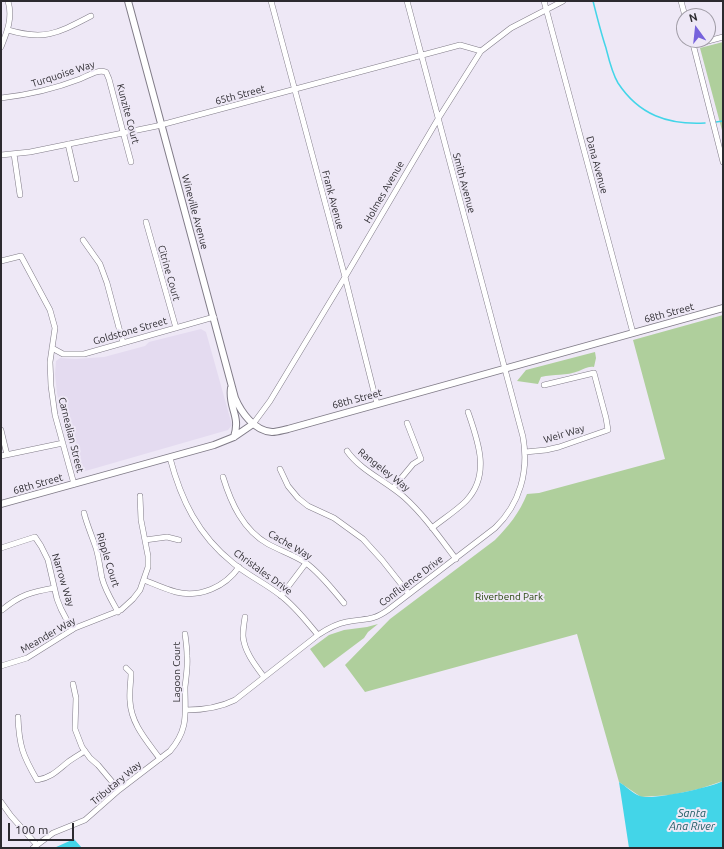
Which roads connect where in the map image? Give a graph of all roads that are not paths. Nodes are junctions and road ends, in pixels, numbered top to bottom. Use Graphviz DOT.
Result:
graph roads {
  1 [pos="8,1"];
  2 [pos="128,1"];
  3 [pos="271,1"];
  4 [pos="407,1"];
  5 [pos="544,1"];
  6 [pos="563,1"];
  7 [pos="546,9"];
  8 [pos="91,16"];
  9 [pos="8,30"];
  10 [pos="1,47"];
  11 [pos="694,48"];
  12 [pos="481,51"];
  13 [pos="421,54"];
  14 [pos="106,72"];
  15 [pos="295,89"];
  16 [pos="1,98"];
  17 [pos="438,119"];
  18 [pos="161,125"];
  19 [pos="123,133"];
  20 [pos="68,144"];
  21 [pos="14,154"];
  22 [pos="1,155"];
  23 [pos="131,162"];
  24 [pos="723,162"];
  25 [pos="76,179"];
  26 [pos="20,195"];
  27 [pos="146,222"];
  28 [pos="83,240"];
  29 [pos="1,261"];
  30 [pos="345,277"];
  31 [pos="723,308"];
  32 [pos="214,317"];
  33 [pos="176,328"];
  34 [pos="633,333"];
  35 [pos="123,343"];
  36 [pos="52,348"];
  37 [pos="505,369"];
  38 [pos="231,385"];
  39 [pos="544,385"];
  40 [pos="377,404"];
  41 [pos="468,412"];
  42 [pos="407,423"];
  43 [pos="253,424"];
  44 [pos="1,430"];
  45 [pos="234,437"];
  46 [pos="63,443"];
  47 [pos="347,451"];
  48 [pos="525,452"];
  49 [pos="7,455"];
  50 [pos="1,456"];
  51 [pos="170,458"];
  52 [pos="280,469"];
  53 [pos="223,477"];
  54 [pos="74,484"];
  55 [pos="393,488"];
  56 [pos="140,496"];
  57 [pos="1,504"];
  58 [pos="84,513"];
  59 [pos="432,528"];
  60 [pos="145,540"];
  61 [pos="179,540"];
  62 [pos="1,548"];
  63 [pos="456,559"];
  64 [pos="306,563"];
  65 [pos="239,567"];
  66 [pos="144,580"];
  67 [pos="54,588"];
  68 [pos="409,594"];
  69 [pos="281,596"];
  70 [pos="344,603"];
  71 [pos="2,610"];
  72 [pos="118,612"];
  73 [pos="244,617"];
  74 [pos="72,630"];
  75 [pos="185,634"];
  76 [pos="318,635"];
  77 [pos="1,666"];
  78 [pos="126,668"];
  79 [pos="264,677"];
  80 [pos="73,684"];
  81 [pos="186,710"];
  82 [pos="18,717"];
  83 [pos="85,751"];
  84 [pos="160,759"];
  85 [pos="119,790"];
  86 [pos="1,802"];
  87 [pos="35,846"];
  1 -- 9 [label="street"];
  2 -- 18 [label="street, Wineville Avenue"];
  3 -- 15 [label="street, Frank Avenue"];
  4 -- 13 [label="street, Smith Avenue"];
  5 -- 7 [label="street, Dana Avenue"];
  6 -- 7 [label="street, Holmes Avenue"];
  7 -- 12 [label="street, Holmes Avenue"];
  7 -- 34 [label="street, Dana Avenue"];
  8 -- 9 [label="street"];
  9 -- 10 [label="street"];
  11 -- 24 [label="street"];
  12 -- 13 [label="street, 65th Street"];
  12 -- 17 [label="street, Holmes Avenue"];
  13 -- 15 [label="street, 65th Street"];
  13 -- 17 [label="street, Smith Avenue"];
  14 -- 16 [label="street, Turquoise Way"];
  14 -- 19 [label="street, Kunzite Court"];
  15 -- 18 [label="street, 65th Street"];
  15 -- 30 [label="street, Frank Avenue"];
  17 -- 30 [label="street, Holmes Avenue"];
  17 -- 37 [label="street, Smith Avenue"];
  18 -- 19 [label="street, 65th Street"];
  18 -- 32 [label="street, Wineville Avenue"];
  19 -- 20 [label="street, 65th Street"];
  19 -- 23 [label="street, Kunzite Court"];
  20 -- 21 [label="street, 65th Street"];
  20 -- 25 [label="street"];
  21 -- 22 [label="street, 65th Street"];
  21 -- 26 [label="street"];
  27 -- 33 [label="street, Citrine Court"];
  28 -- 35 [label="street"];
  29 -- 36 [label="street, Carnealian Street"];
  30 -- 40 [label="street, Frank Avenue"];
  30 -- 43 [label="street, Holmes Avenue"];
  31 -- 34 [label="street, 68th Street"];
  32 -- 33 [label="street, Goldstone Street"];
  32 -- 38 [label="street, Wineville Avenue"];
  33 -- 35 [label="street, Goldstone Street"];
  34 -- 37 [label="street, 68th Street"];
  35 -- 36 [label="street, Goldstone Street"];
  36 -- 46 [label="street, Carnealian Street"];
  37 -- 40 [label="street, 68th Street"];
  37 -- 48 [label="street, Confluence Drive"];
  38 -- 43 [label="street, Wineville Avenue"];
  38 -- 45 [label="street"];
  39 -- 48 [label="street, Weir Way"];
  40 -- 43 [label="street, 68th Street"];
  41 -- 59 [label="street"];
  42 -- 55 [label="street"];
  43 -- 45 [label="street, 68th Street"];
  44 -- 49 [label="street"];
  45 -- 51 [label="street, 68th Street"];
  46 -- 49 [label="street"];
  46 -- 54 [label="street, Carnealian Street"];
  47 -- 55 [label="street, Rangeley Way"];
  48 -- 63 [label="street, Confluence Drive"];
  49 -- 50 [label="street"];
  51 -- 54 [label="street, 68th Street"];
  51 -- 65 [label="street, Christales Drive"];
  52 -- 68 [label="street"];
  53 -- 64 [label="street, Cache Way"];
  54 -- 57 [label="street, 68th Street"];
  55 -- 59 [label="street, Rangeley Way"];
  56 -- 60 [label="street, Meander Way"];
  58 -- 72 [label="street, Ripple Court"];
  59 -- 63 [label="street, Rangeley Way"];
  60 -- 61 [label="street"];
  60 -- 66 [label="street, Meander Way"];
  62 -- 67 [label="street, Narrow Way"];
  63 -- 68 [label="street, Confluence Drive"];
  64 -- 69 [label="street"];
  64 -- 70 [label="street, Cache Way"];
  65 -- 66 [label="street"];
  65 -- 69 [label="street, Christales Drive"];
  66 -- 72 [label="street, Meander Way"];
  67 -- 71 [label="street"];
  67 -- 74 [label="street, Narrow Way"];
  68 -- 76 [label="street, Confluence Drive"];
  69 -- 76 [label="street, Christales Drive"];
  72 -- 74 [label="street, Meander Way"];
  73 -- 79 [label="street"];
  74 -- 77 [label="street, Meander Way"];
  75 -- 81 [label="street, Lagoon Court"];
  76 -- 79 [label="street, Confluence Drive"];
  78 -- 84 [label="street"];
  79 -- 81 [label="street, Confluence Drive"];
  80 -- 83 [label="street"];
  81 -- 84 [label="street, Tributary Way"];
  82 -- 83 [label="street"];
  83 -- 85 [label="street"];
  84 -- 85 [label="street, Tributary Way"];
  85 -- 87 [label="street, Tributary Way"];
  86 -- 87 [label="street"];
}
